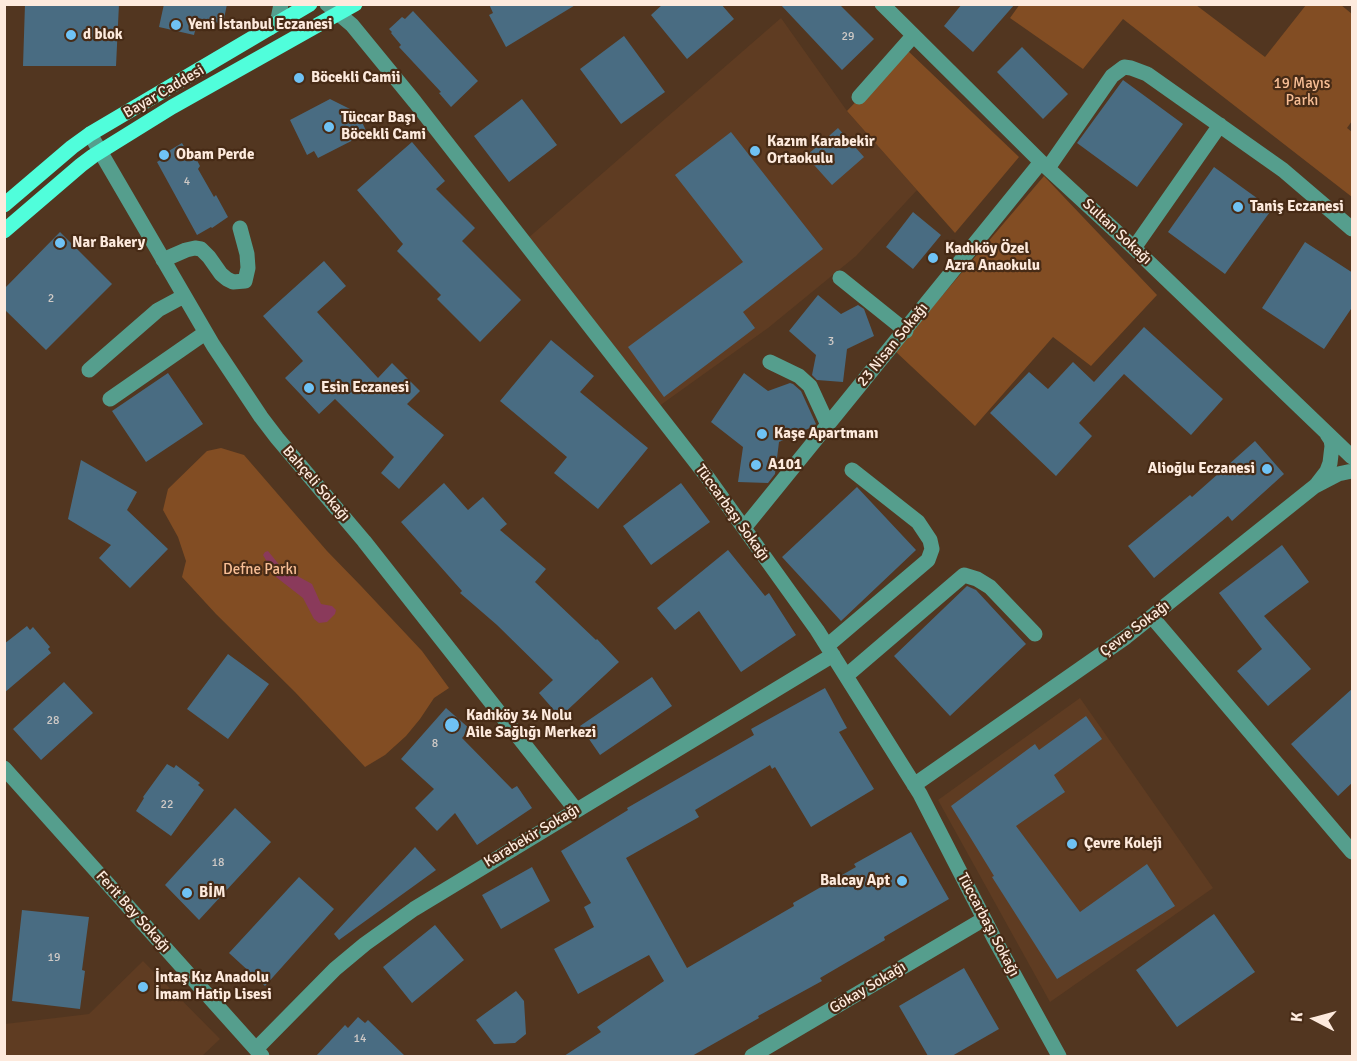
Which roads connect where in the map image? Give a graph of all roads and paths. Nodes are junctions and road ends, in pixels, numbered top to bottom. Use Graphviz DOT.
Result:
graph roads {
  1 [pos="281,4"];
  2 [pos="310,4"];
  3 [pos="355,4"];
  4 [pos="882,4"];
  5 [pos="333,9"];
  6 [pos="267,30"];
  7 [pos="913,36"];
  8 [pos="859,97"];
  9 [pos="1220,125"];
  10 [pos="90,134"];
  11 [pos="100,152"];
  12 [pos="1045,165"];
  13 [pos="4,205"];
  14 [pos="240,228"];
  15 [pos="1353,228"];
  16 [pos="4,231"];
  17 [pos="1134,248"];
  18 [pos="163,260"];
  19 [pos="840,278"];
  20 [pos="184,296"];
  21 [pos="906,331"];
  22 [pos="206,333"];
  23 [pos="770,363"];
  24 [pos="89,370"];
  25 [pos="110,399"];
  26 [pos="828,425"];
  27 [pos="1328,434"];
  28 [pos="1353,457"];
  29 [pos="852,470"];
  30 [pos="1353,471"];
  31 [pos="1315,486"];
  32 [pos="744,528"];
  33 [pos="1152,618"];
  34 [pos="1035,634"];
  35 [pos="830,651"];
  36 [pos="846,676"];
  37 [pos="4,768"];
  38 [pos="914,785"];
  39 [pos="576,810"];
  40 [pos="1353,852"];
  41 [pos="984,919"];
  42 [pos="259,1053"];
  43 [pos="752,1056"];
  44 [pos="1059,1056"];
  1 -- 6 [label="street"];
  2 -- 6 [label="main road, Bayar Caddesi"];
  3 -- 5 [label="main road, Bayar Caddesi"];
  4 -- 7 [label="street, Sultan Sokağı"];
  5 -- 11 [label="main road, Bayar Caddesi"];
  5 -- 32 [label="street, Tüccarbaşı Sokağı"];
  6 -- 10 [label="main road, Bayar Caddesi"];
  7 -- 8 [label="street"];
  7 -- 12 [label="street, Sultan Sokağı"];
  9 -- 12 [label="street, 23 Nisan Sokağı"];
  9 -- 15 [label="street"];
  9 -- 17 [label="street"];
  10 -- 11 [label="street, Bahçeli Sokağı"];
  10 -- 13 [label="main road, Bayar Caddesi"];
  11 -- 16 [label="main road, Bayar Caddesi"];
  11 -- 18 [label="street, Bahçeli Sokağı"];
  12 -- 17 [label="street, Sultan Sokağı"];
  12 -- 21 [label="street, 23 Nisan Sokağı"];
  14 -- 18 [label="street"];
  17 -- 27 [label="street, Sultan Sokağı"];
  18 -- 20 [label="street, Bahçeli Sokağı"];
  19 -- 21 [label="street"];
  20 -- 22 [label="street, Bahçeli Sokağı"];
  20 -- 24 [label="street"];
  21 -- 26 [label="street, 23 Nisan Sokağı"];
  22 -- 25 [label="street"];
  22 -- 39 [label="street, Bahçeli Sokağı"];
  23 -- 26 [label="street"];
  26 -- 32 [label="street, 23 Nisan Sokağı"];
  27 -- 28 [label="street, Sultan Sokağı"];
  27 -- 31 [label="street"];
  29 -- 35 [label="street, Karabekir Sokağı"];
  30 -- 31 [label="street, Çevre Sokağı"];
  31 -- 33 [label="street, Çevre Sokağı"];
  32 -- 35 [label="street, Tüccarbaşı Sokağı"];
  33 -- 38 [label="street, Çevre Sokağı"];
  33 -- 40 [label="street"];
  34 -- 36 [label="street"];
  35 -- 36 [label="street, Tüccarbaşı Sokağı"];
  35 -- 39 [label="street, Karabekir Sokağı"];
  36 -- 38 [label="street, Tüccarbaşı Sokağı"];
  37 -- 42 [label="street, Ferit Bey Sokağı"];
  38 -- 41 [label="street, Tüccarbaşı Sokağı"];
  39 -- 42 [label="street, Karabekir Sokağı"];
  41 -- 43 [label="street, Gökay Sokağı"];
  41 -- 44 [label="street, Tüccarbaşı Sokağı"];
}
